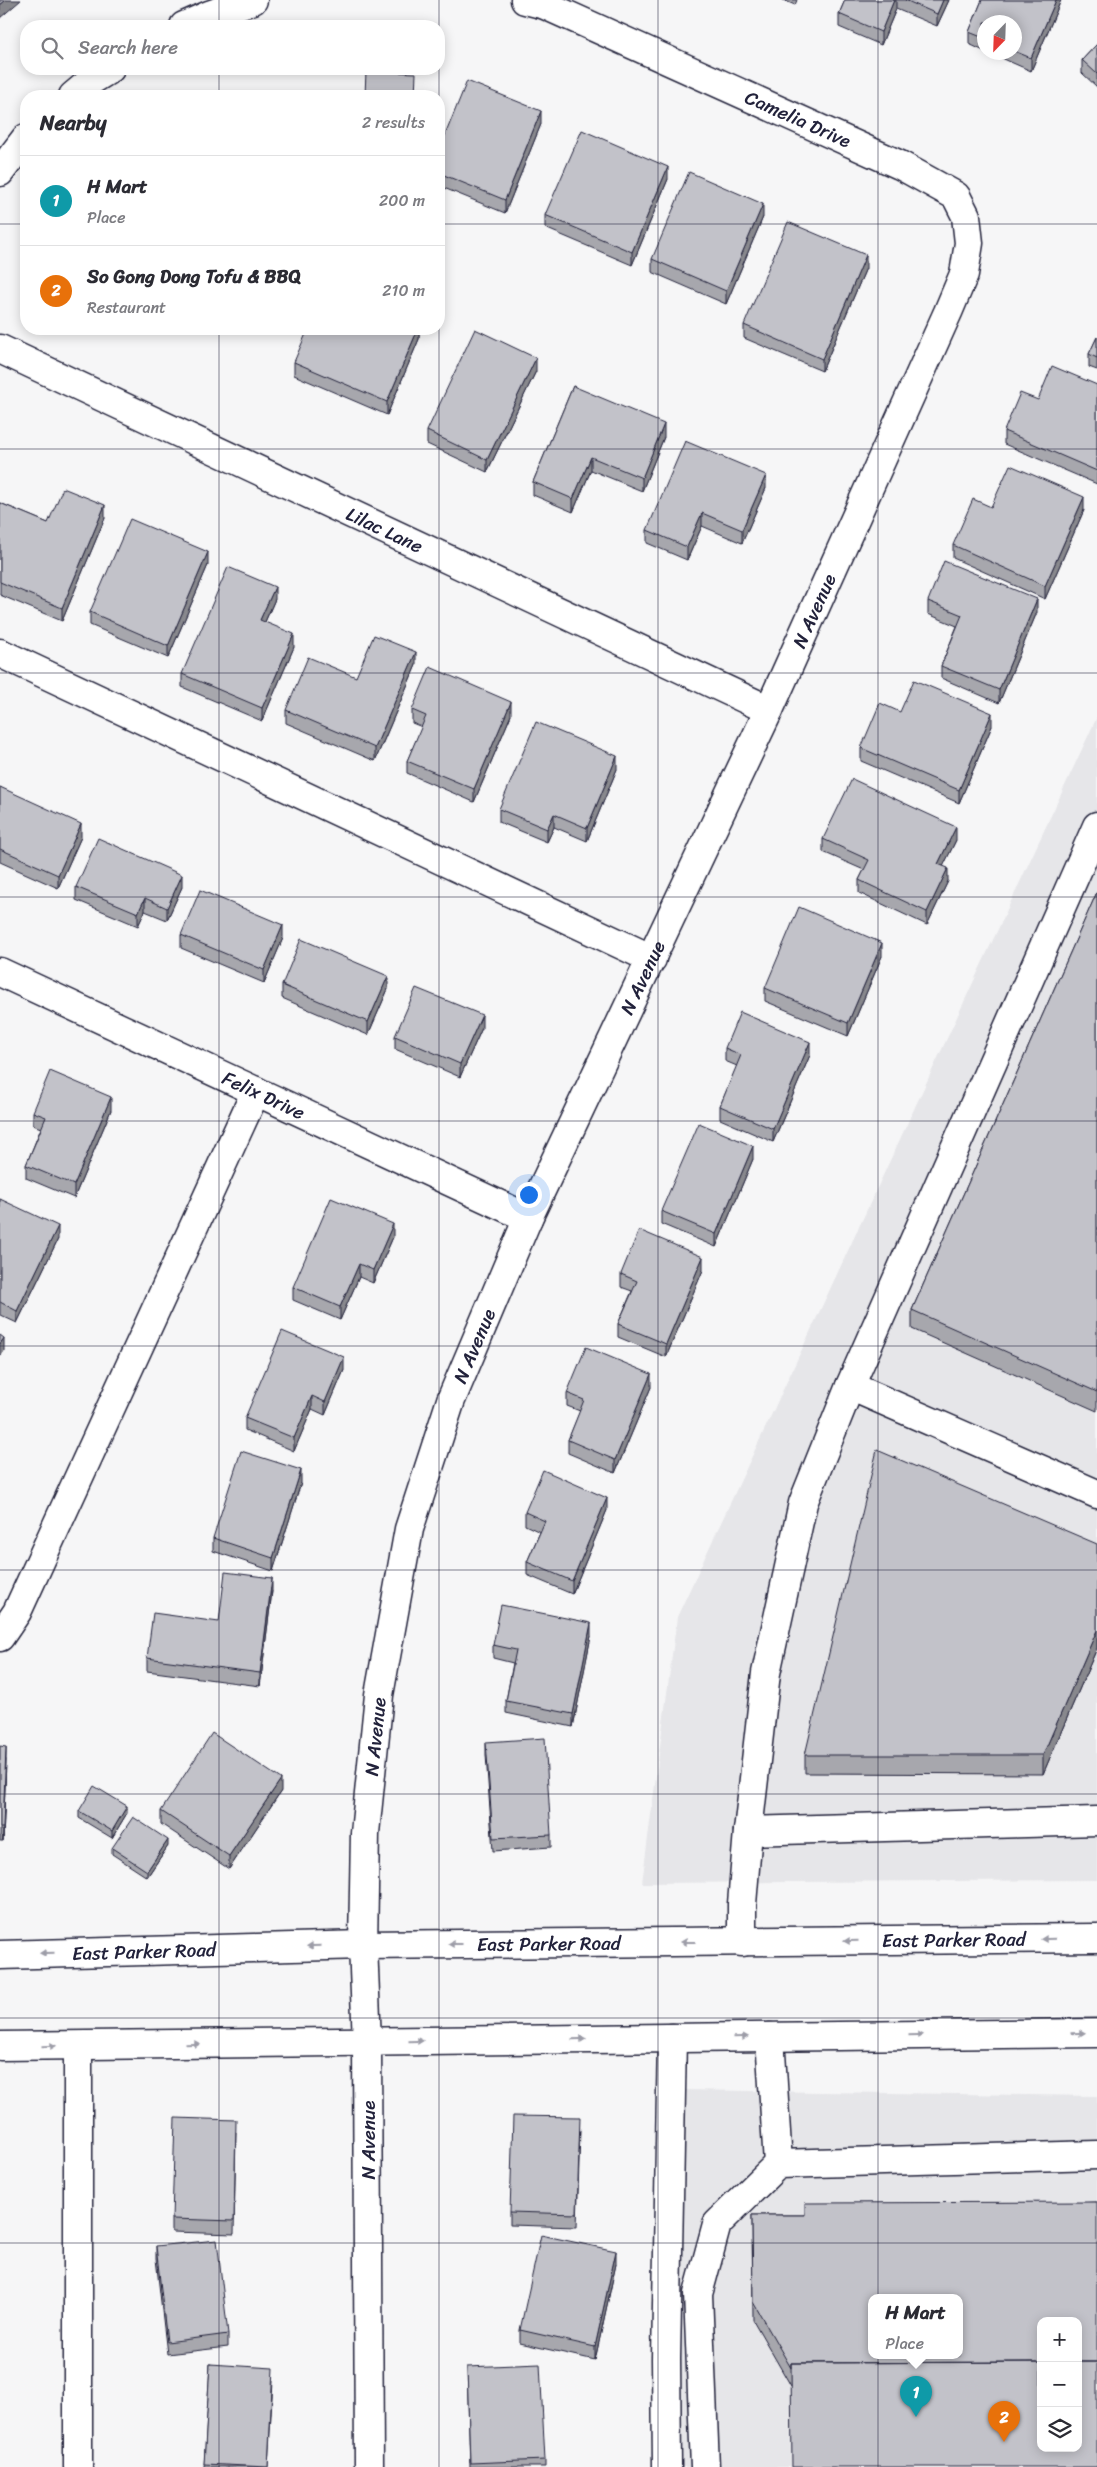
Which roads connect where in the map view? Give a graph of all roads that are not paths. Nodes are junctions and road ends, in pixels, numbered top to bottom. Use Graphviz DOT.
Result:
graph roads {
  1 [pos="253,0"];
  2 [pos="525,0"];
  3 [pos="196,20"];
  4 [pos="100,75"];
  5 [pos="80,90"];
  6 [pos="20,146"];
  7 [pos="0,172"];
  8 [pos="948,312"];
  9 [pos="0,349"];
  10 [pos="0,653"];
  11 [pos="769,710"];
  12 [pos="1097,826"];
  13 [pos="652,959"];
  14 [pos="0,972"];
  15 [pos="256,1091"];
  16 [pos="528,1218"];
  17 [pos="850,1386"];
  18 [pos="1097,1494"];
  19 [pos="0,1637"];
  20 [pos="1097,1821"];
  21 [pos="748,1831"];
  22 [pos="1097,1938"];
  23 [pos="742,1942"];
  24 [pos="363,1945"];
  25 [pos="0,1955"];
  26 [pos="1097,2033"];
  27 [pos="770,2037"];
  28 [pos="672,2038"];
  29 [pos="367,2042"];
  30 [pos="0,2046"];
  31 [pos="78,2046"];
  32 [pos="1097,2156"];
  33 [pos="778,2164"];
  34 [pos="78,2467"];
  35 [pos="369,2467"];
  36 [pos="667,2467"];
  37 [pos="705,2467"];
  1 -- 3 [label="street"];
  2 -- 8 [label="street, Camelia Drive"];
  4 -- 5 [label="street"];
  6 -- 7 [label="street"];
  8 -- 11 [label="street, N Avenue"];
  9 -- 11 [label="street, Lilac Lane"];
  10 -- 13 [label="street"];
  11 -- 13 [label="street, N Avenue"];
  12 -- 17 [label="street"];
  13 -- 16 [label="street, N Avenue"];
  14 -- 15 [label="street, Felix Drive"];
  15 -- 16 [label="street, Felix Drive"];
  15 -- 19 [label="street"];
  16 -- 24 [label="street, N Avenue"];
  17 -- 18 [label="street"];
  17 -- 21 [label="street"];
  20 -- 21 [label="street"];
  21 -- 23 [label="street"];
  22 -- 23 [label="street, East Parker Road, one-way"];
  23 -- 24 [label="street, East Parker Road, one-way"];
  24 -- 25 [label="street, East Parker Road, one-way"];
  24 -- 29 [label="street, N Avenue"];
  27 -- 26 [label="street, one-way"];
  28 -- 27 [label="street, one-way"];
  27 -- 33 [label="street"];
  29 -- 28 [label="street, one-way"];
  28 -- 36 [label="street"];
  31 -- 29 [label="street, one-way"];
  29 -- 35 [label="street, N Avenue"];
  30 -- 31 [label="street, one-way"];
  31 -- 34 [label="street"];
  32 -- 33 [label="street"];
  33 -- 37 [label="street"];
}
